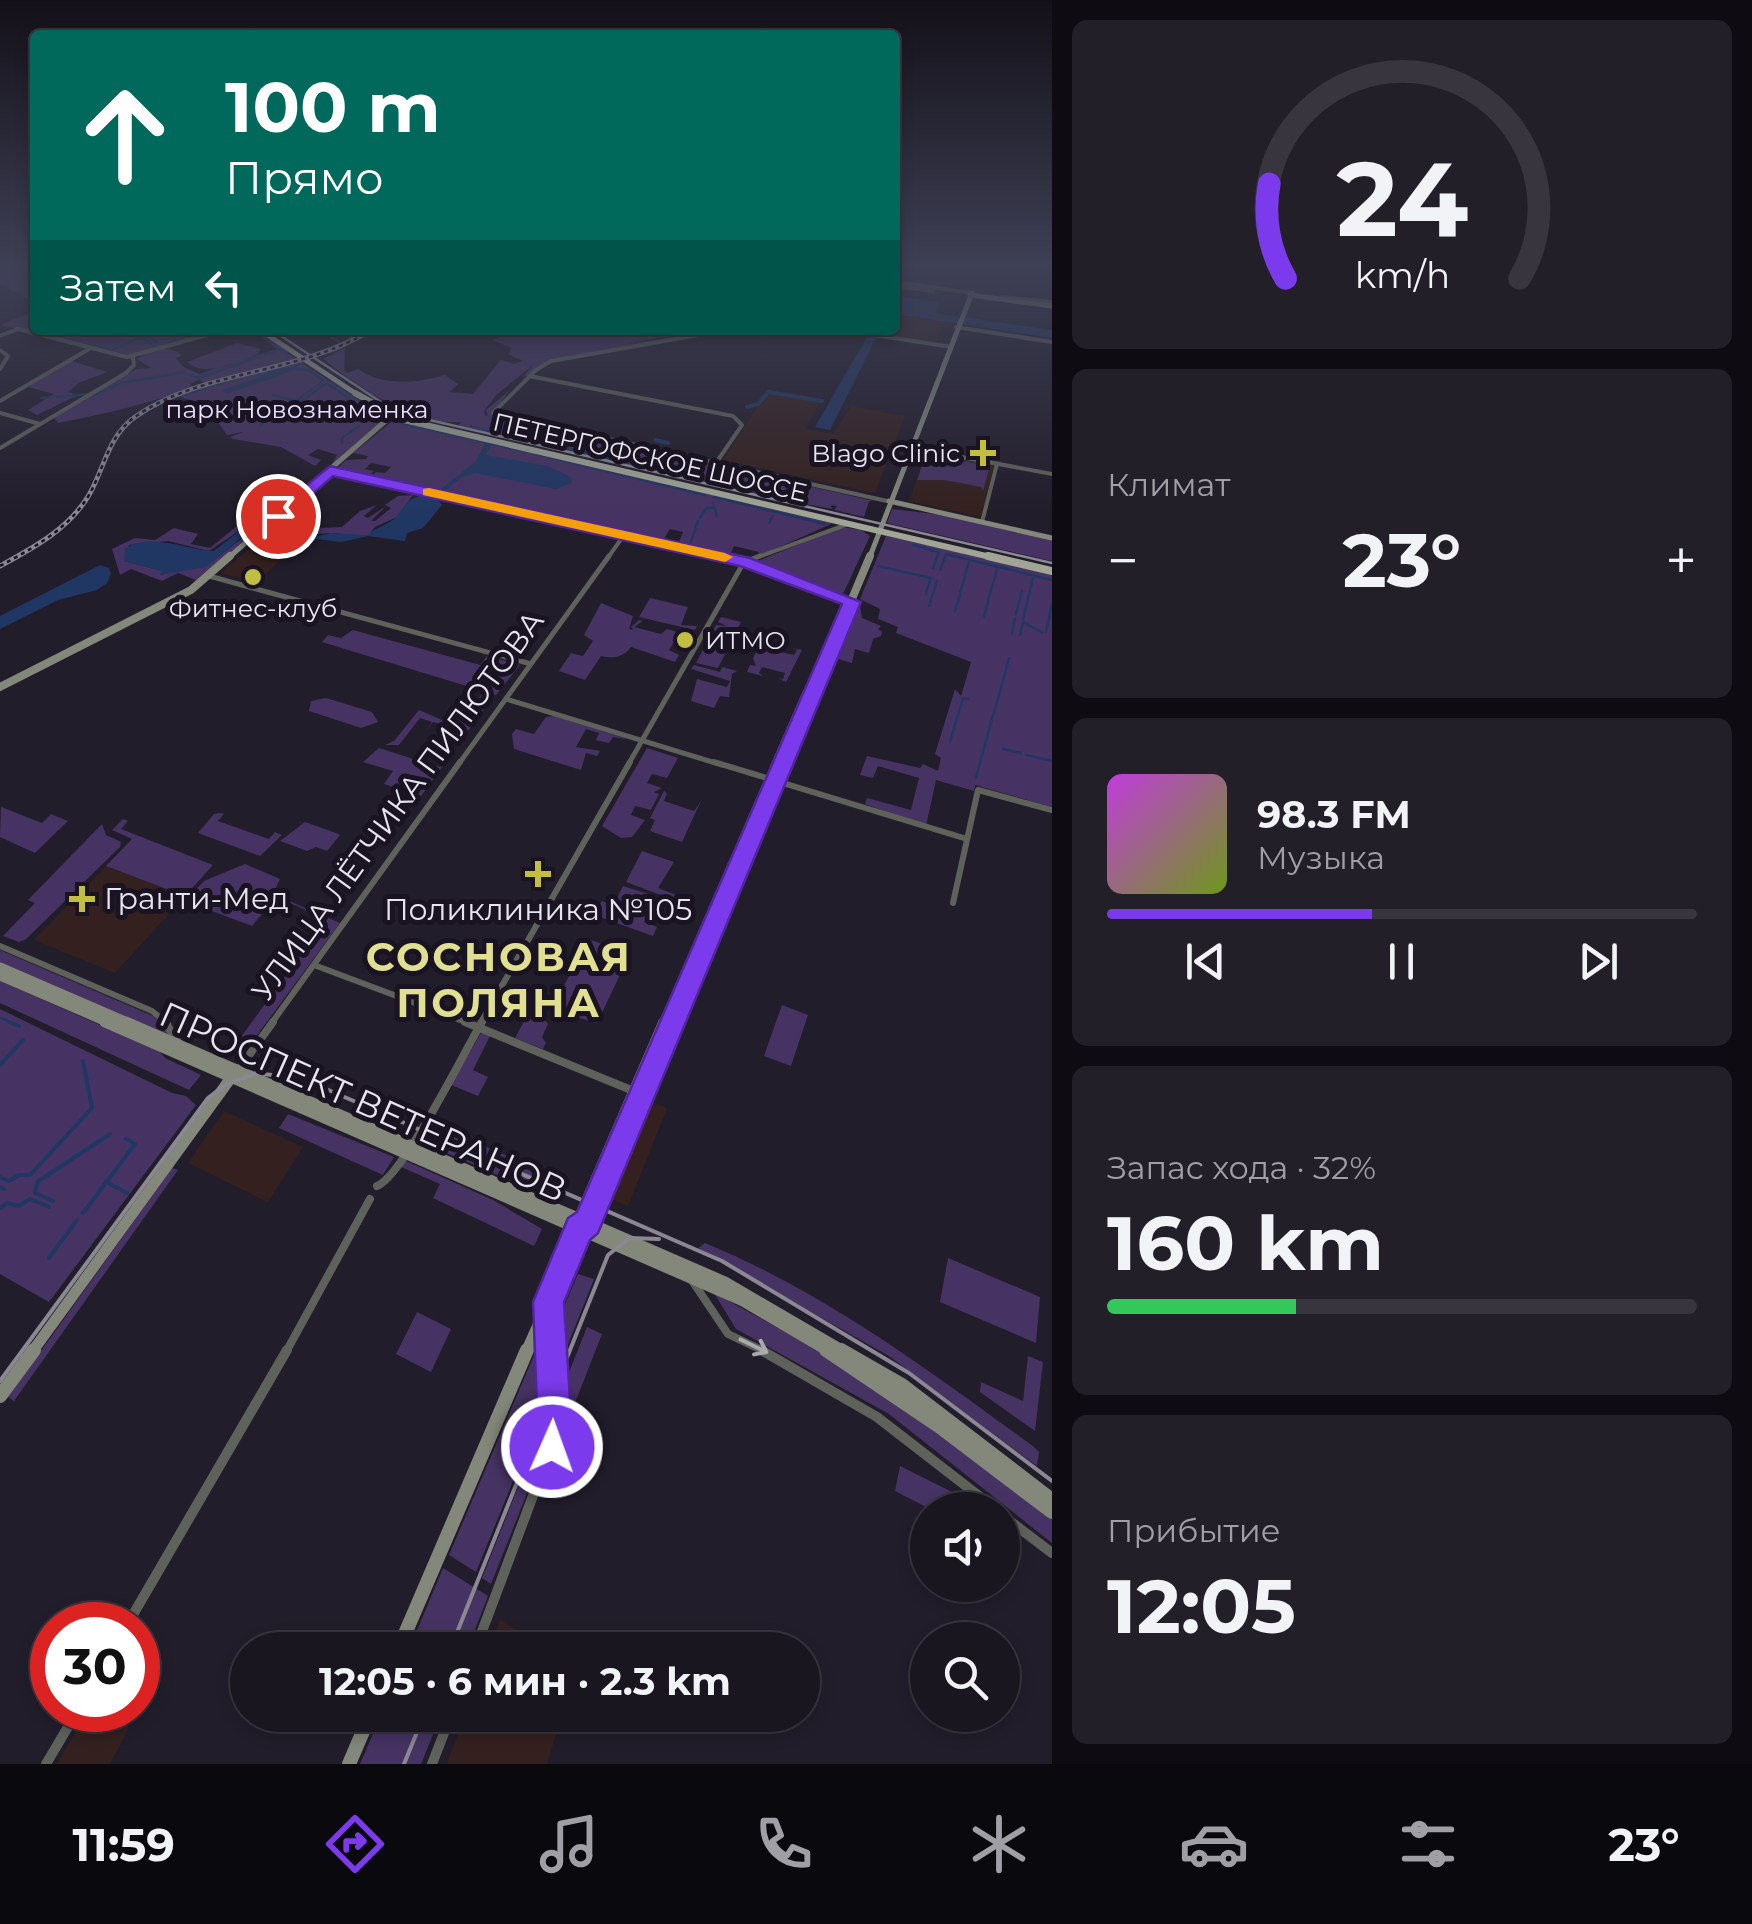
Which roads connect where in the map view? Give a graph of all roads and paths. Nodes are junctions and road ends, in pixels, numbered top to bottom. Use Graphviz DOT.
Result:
graph roads {
  1 [pos="165,347"];
  2 [pos="289,347"];
  3 [pos="335,347"];
  4 [pos="622,347"];
  5 [pos="634,347"];
  6 [pos="950,347"];
  7 [pos="90,348"];
  8 [pos="0,350"];
  9 [pos="132,357"];
  10 [pos="305,358"];
  11 [pos="0,369"];
  12 [pos="531,377"];
  13 [pos="0,401"];
  14 [pos="0,413"];
  15 [pos="390,416"];
  16 [pos="403,418"];
  17 [pos="40,424"];
  18 [pos="0,448"];
  19 [pos="911,448"];
  20 [pos="716,463"];
  21 [pos="997,464"];
  22 [pos="330,471"];
  23 [pos="1052,474"];
  24 [pos="890,502"];
  25 [pos="982,522"];
  26 [pos="849,524"];
  27 [pos="879,529"];
  28 [pos="624,535"];
  29 [pos="1052,538"];
  30 [pos="744,562"];
  31 [pos="1052,570"];
  32 [pos="212,577"];
  33 [pos="850,601"];
  34 [pos="531,664"];
  35 [pos="0,686"];
  36 [pos="506,699"];
  37 [pos="640,740"];
  38 [pos="772,782"];
  39 [pos="1052,810"];
  40 [pos="967,839"];
  41 [pos="953,902"];
  42 [pos="0,946"];
  43 [pos="314,966"];
  44 [pos="0,967"];
  45 [pos="0,976"];
  46 [pos="478,1028"];
  47 [pos="180,1045"];
  48 [pos="235,1074"];
  49 [pos="638,1093"];
  50 [pos="409,1150"];
  51 [pos="377,1186"];
  52 [pos="370,1198"];
  53 [pos="581,1223"];
  54 [pos="689,1277"];
  55 [pos="548,1302"];
  56 [pos="0,1396"];
  57 [pos="974,1492"];
  58 [pos="1052,1500"];
  59 [pos="1052,1512"];
  60 [pos="1020,1528"];
  61 [pos="1052,1553"];
  62 [pos="140,1602"];
  63 [pos="406,1632"];
  64 [pos="482,1632"];
  65 [pos="65,1732"];
  66 [pos="363,1732"];
  67 [pos="444,1732"];
  68 [pos="46,1764"];
  69 [pos="349,1764"];
  70 [pos="432,1764"];
  1 -- 9 [label="street"];
  2 -- 10 [label="main road"];
  3 -- 10 [label="street"];
  4 -- 12 [label="street"];
  5 -- 12 [label="street"];
  6 -- 19 [label="street"];
  7 -- 9 [label="street"];
  7 -- 13 [label="street"];
  8 -- 11 [label="street"];
  9 -- 17 [label="street"];
  10 -- 15 [label="main road"];
  10 -- 15 [label="main road"];
  12 -- 20 [label="street"];
  12 -- 20 [label="street, ПЕТЕРГОФСКОЕ ШОССЕ"];
  14 -- 17 [label="street"];
  15 -- 16 [label="main road"];
  15 -- 22 [label="street"];
  16 -- 26 [label="main road, ПЕТЕРГОФСКОЕ ШОССЕ"];
  16 -- 27 [label="main road, ПЕТЕРГОФСКОЕ ШОССЕ"];
  17 -- 18 [label="street"];
  19 -- 21 [label="street"];
  19 -- 24 [label="street"];
  20 -- 24 [label="street, ПЕТЕРГОФСКОЕ ШОССЕ"];
  21 -- 23 [label="street"];
  21 -- 25 [label="street"];
  22 -- 28 [label="street"];
  22 -- 32 [label="street"];
  24 -- 25 [label="main road, ПЕТЕРГОФСКОЕ ШОССЕ"];
  24 -- 27 [label="street"];
  25 -- 29 [label="street, ПЕТЕРГОФСКОЕ ШОССЕ"];
  26 -- 27 [label="main road, ПЕТЕРГОФСКОЕ ШОССЕ"];
  26 -- 30 [label="street"];
  27 -- 31 [label="main road, ПЕТЕРГОФСКОЕ ШОССЕ"];
  27 -- 33 [label="street"];
  28 -- 30 [label="street"];
  28 -- 34 [label="street, УЛИЦА ЛЁТЧИКА ПИЛЮТОВА"];
  30 -- 33 [label="street"];
  30 -- 37 [label="street"];
  32 -- 34 [label="street"];
  32 -- 35 [label="street"];
  33 -- 38 [label="street"];
  34 -- 36 [label="street, УЛИЦА ЛЁТЧИКА ПИЛЮТОВА"];
  36 -- 37 [label="street"];
  36 -- 43 [label="street, УЛИЦА ЛЁТЧИКА ПИЛЮТОВА"];
  37 -- 38 [label="street"];
  37 -- 46 [label="street"];
  38 -- 40 [label="street"];
  38 -- 49 [label="street"];
  39 -- 40 [label="street"];
  40 -- 41 [label="street"];
  42 -- 47 [label="street"];
  43 -- 46 [label="street"];
  43 -- 48 [label="street, УЛИЦА ЛЁТЧИКА ПИЛЮТОВА"];
  44 -- 47 [label="street, ПРОСПЕКТ ВЕТЕРАНОВ"];
  45 -- 48 [label="street, ПРОСПЕКТ ВЕТЕРАНОВ"];
  46 -- 49 [label="street"];
  46 -- 50 [label="street"];
  47 -- 48 [label="street, ПРОСПЕКТ ВЕТЕРАНОВ"];
  48 -- 50 [label="main road, ПРОСПЕКТ ВЕТЕРАНОВ"];
  48 -- 56 [label="street, УЛИЦА ЛЁТЧИКА ПИЛЮТОВА"];
  49 -- 53 [label="street"];
  50 -- 51 [label="street"];
  50 -- 53 [label="street, ПРОСПЕКТ ВЕТЕРАНОВ"];
  52 -- 62 [label="street"];
  53 -- 54 [label="street, ПРОСПЕКТ ВЕТЕРАНОВ"];
  53 -- 55 [label="street"];
  53 -- 58 [label="street, ПРОСПЕКТ ВЕТЕРАНОВ"];
  54 -- 57 [label="street, one-way"];
  54 -- 59 [label="street, ПРОСПЕКТ ВЕТЕРАНОВ"];
  55 -- 63 [label="street"];
  55 -- 64 [label="street"];
  60 -- 61 [label="street"];
  65 -- 68 [label="street"];
  66 -- 69 [label="main road"];
  67 -- 70 [label="street"];
}
